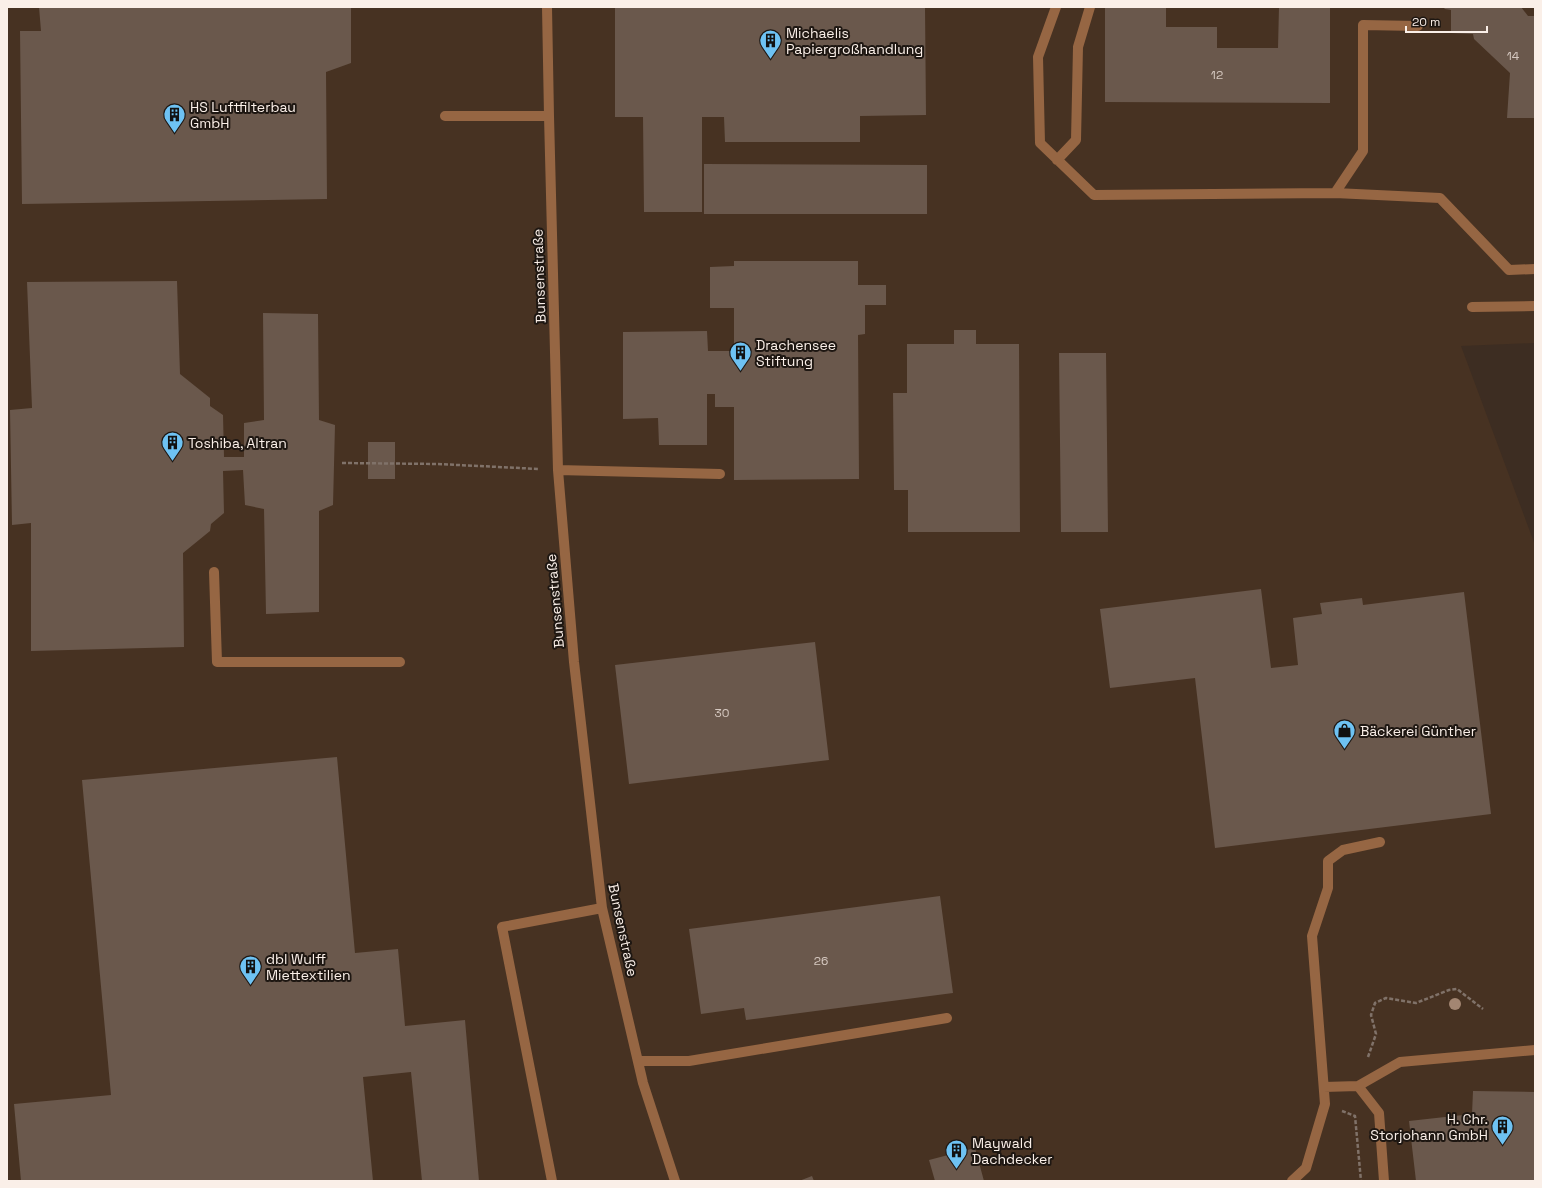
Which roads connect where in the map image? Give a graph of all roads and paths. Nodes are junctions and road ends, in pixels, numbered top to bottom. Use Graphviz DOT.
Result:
graph roads {
  1 [pos="548,7"];
  2 [pos="1056,7"];
  3 [pos="1090,7"];
  4 [pos="1418,26"];
  5 [pos="444,116"];
  6 [pos="549,116"];
  7 [pos="1057,160"];
  8 [pos="1335,193"];
  9 [pos="1535,269"];
  10 [pos="1535,306"];
  11 [pos="1472,307"];
  12 [pos="342,463"];
  13 [pos="558,470"];
  14 [pos="720,474"];
  15 [pos="214,572"];
  16 [pos="400,662"];
  17 [pos="1380,842"];
  18 [pos="602,908"];
  19 [pos="1482,1009"];
  20 [pos="947,1018"];
  21 [pos="1535,1050"];
  22 [pos="1368,1058"];
  23 [pos="638,1061"];
  24 [pos="1358,1086"];
  25 [pos="1324,1087"];
  26 [pos="1326,1104"];
  27 [pos="552,1181"];
  28 [pos="675,1181"];
  29 [pos="1292,1181"];
  30 [pos="1361,1181"];
  31 [pos="1384,1181"];
  1 -- 6 [label="street, Bunsenstraße"];
  2 -- 7 [label="street"];
  3 -- 7 [label="street"];
  4 -- 8 [label="street"];
  5 -- 6 [label="street"];
  6 -- 13 [label="street, Bunsenstraße"];
  7 -- 8 [label="street"];
  8 -- 9 [label="street"];
  10 -- 11 [label="street"];
  12 -- 13 [label="path"];
  13 -- 14 [label="street"];
  13 -- 18 [label="street, Bunsenstraße"];
  15 -- 16 [label="street"];
  17 -- 25 [label="street"];
  18 -- 23 [label="street, Bunsenstraße"];
  18 -- 27 [label="street"];
  19 -- 22 [label="path"];
  20 -- 23 [label="street"];
  21 -- 24 [label="street"];
  23 -- 28 [label="street, Bunsenstraße"];
  24 -- 25 [label="street"];
  24 -- 31 [label="street"];
  25 -- 26 [label="street"];
  26 -- 29 [label="street"];
  26 -- 30 [label="path"];
}
